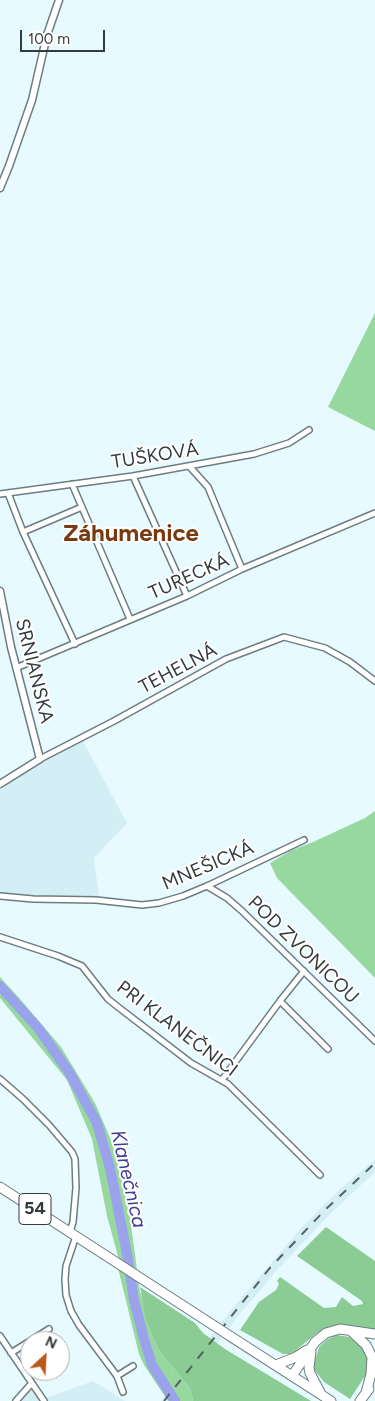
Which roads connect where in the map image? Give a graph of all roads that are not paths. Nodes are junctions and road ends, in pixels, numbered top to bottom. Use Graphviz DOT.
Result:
graph roads {
  1 [pos="59,0"];
  2 [pos="0,188"];
  3 [pos="309,430"];
  4 [pos="189,466"];
  5 [pos="132,476"];
  6 [pos="72,484"];
  7 [pos="8,493"];
  8 [pos="0,494"];
  9 [pos="82,507"];
  10 [pos="375,514"];
  11 [pos="23,532"];
  12 [pos="242,569"];
  13 [pos="0,591"];
  14 [pos="187,596"];
  15 [pos="130,619"];
  16 [pos="75,644"];
  17 [pos="16,668"];
  18 [pos="375,681"];
  19 [pos="40,759"];
  20 [pos="0,784"];
  21 [pos="304,840"];
  22 [pos="206,886"];
  23 [pos="0,896"];
  24 [pos="0,936"];
  25 [pos="304,972"];
  26 [pos="280,1001"];
  27 [pos="375,1041"];
  28 [pos="328,1049"];
  29 [pos="0,1079"];
  30 [pos="222,1080"];
  31 [pos="320,1175"];
  32 [pos="0,1187"];
  33 [pos="73,1234"];
  34 [pos="49,1329"];
  35 [pos="351,1331"];
  36 [pos="375,1334"];
  37 [pos="0,1336"];
  38 [pos="312,1346"];
  39 [pos="11,1352"];
  40 [pos="276,1365"];
  41 [pos="133,1366"];
  42 [pos="118,1376"];
  43 [pos="292,1376"];
  44 [pos="375,1380"];
  45 [pos="32,1383"];
  46 [pos="123,1392"];
  47 [pos="366,1393"];
  48 [pos="321,1395"];
  49 [pos="16,1401"];
  50 [pos="44,1401"];
  51 [pos="331,1401"];
  52 [pos="360,1401"];
  1 -- 2 [label="street"];
  3 -- 4 [label="street, TUŠKOVÁ"];
  4 -- 5 [label="street, TUŠKOVÁ"];
  4 -- 12 [label="street"];
  5 -- 6 [label="street, TUŠKOVÁ"];
  5 -- 14 [label="street"];
  6 -- 7 [label="street, TUŠKOVÁ"];
  6 -- 9 [label="street"];
  7 -- 8 [label="street, TUŠKOVÁ"];
  7 -- 11 [label="street"];
  9 -- 11 [label="street"];
  9 -- 15 [label="street"];
  10 -- 12 [label="street, TURECKÁ"];
  11 -- 16 [label="street"];
  12 -- 14 [label="street, TURECKÁ"];
  13 -- 17 [label="street, SRNIANSKA"];
  14 -- 15 [label="street, TURECKÁ"];
  15 -- 16 [label="street, TURECKÁ"];
  16 -- 17 [label="street, TURECKÁ"];
  17 -- 19 [label="street, SRNIANSKA"];
  18 -- 19 [label="street, TEHELNÁ"];
  19 -- 20 [label="street, TEHELNÁ"];
  21 -- 22 [label="street, MNEŠICKÁ"];
  22 -- 23 [label="street, MNEŠICKÁ"];
  22 -- 25 [label="street, POD ZVONICOU"];
  24 -- 30 [label="street, PRI KLANEČNICI"];
  25 -- 26 [label="street"];
  25 -- 27 [label="street, POD ZVONICOU"];
  26 -- 28 [label="street"];
  26 -- 30 [label="street"];
  29 -- 33 [label="street"];
  30 -- 31 [label="street, PRI KLANEČNICI"];
  32 -- 33 [label="main road, 54"];
  33 -- 40 [label="main road, 54, bridge"];
  33 -- 42 [label="street"];
  34 -- 39 [label="street"];
  35 -- 36 [label="main road"];
  35 -- 38 [label="main road"];
  35 -- 47 [label="main road"];
  37 -- 39 [label="street"];
  38 -- 40 [label="main road"];
  38 -- 43 [label="main road"];
  38 -- 48 [label="main road"];
  39 -- 45 [label="street"];
  40 -- 43 [label="main road, 54"];
  41 -- 42 [label="street"];
  42 -- 46 [label="street"];
  43 -- 48 [label="main road, 54"];
  44 -- 47 [label="main road"];
  45 -- 49 [label="street"];
  45 -- 50 [label="street"];
  47 -- 52 [label="main road"];
  48 -- 51 [label="main road, 54"];
}
